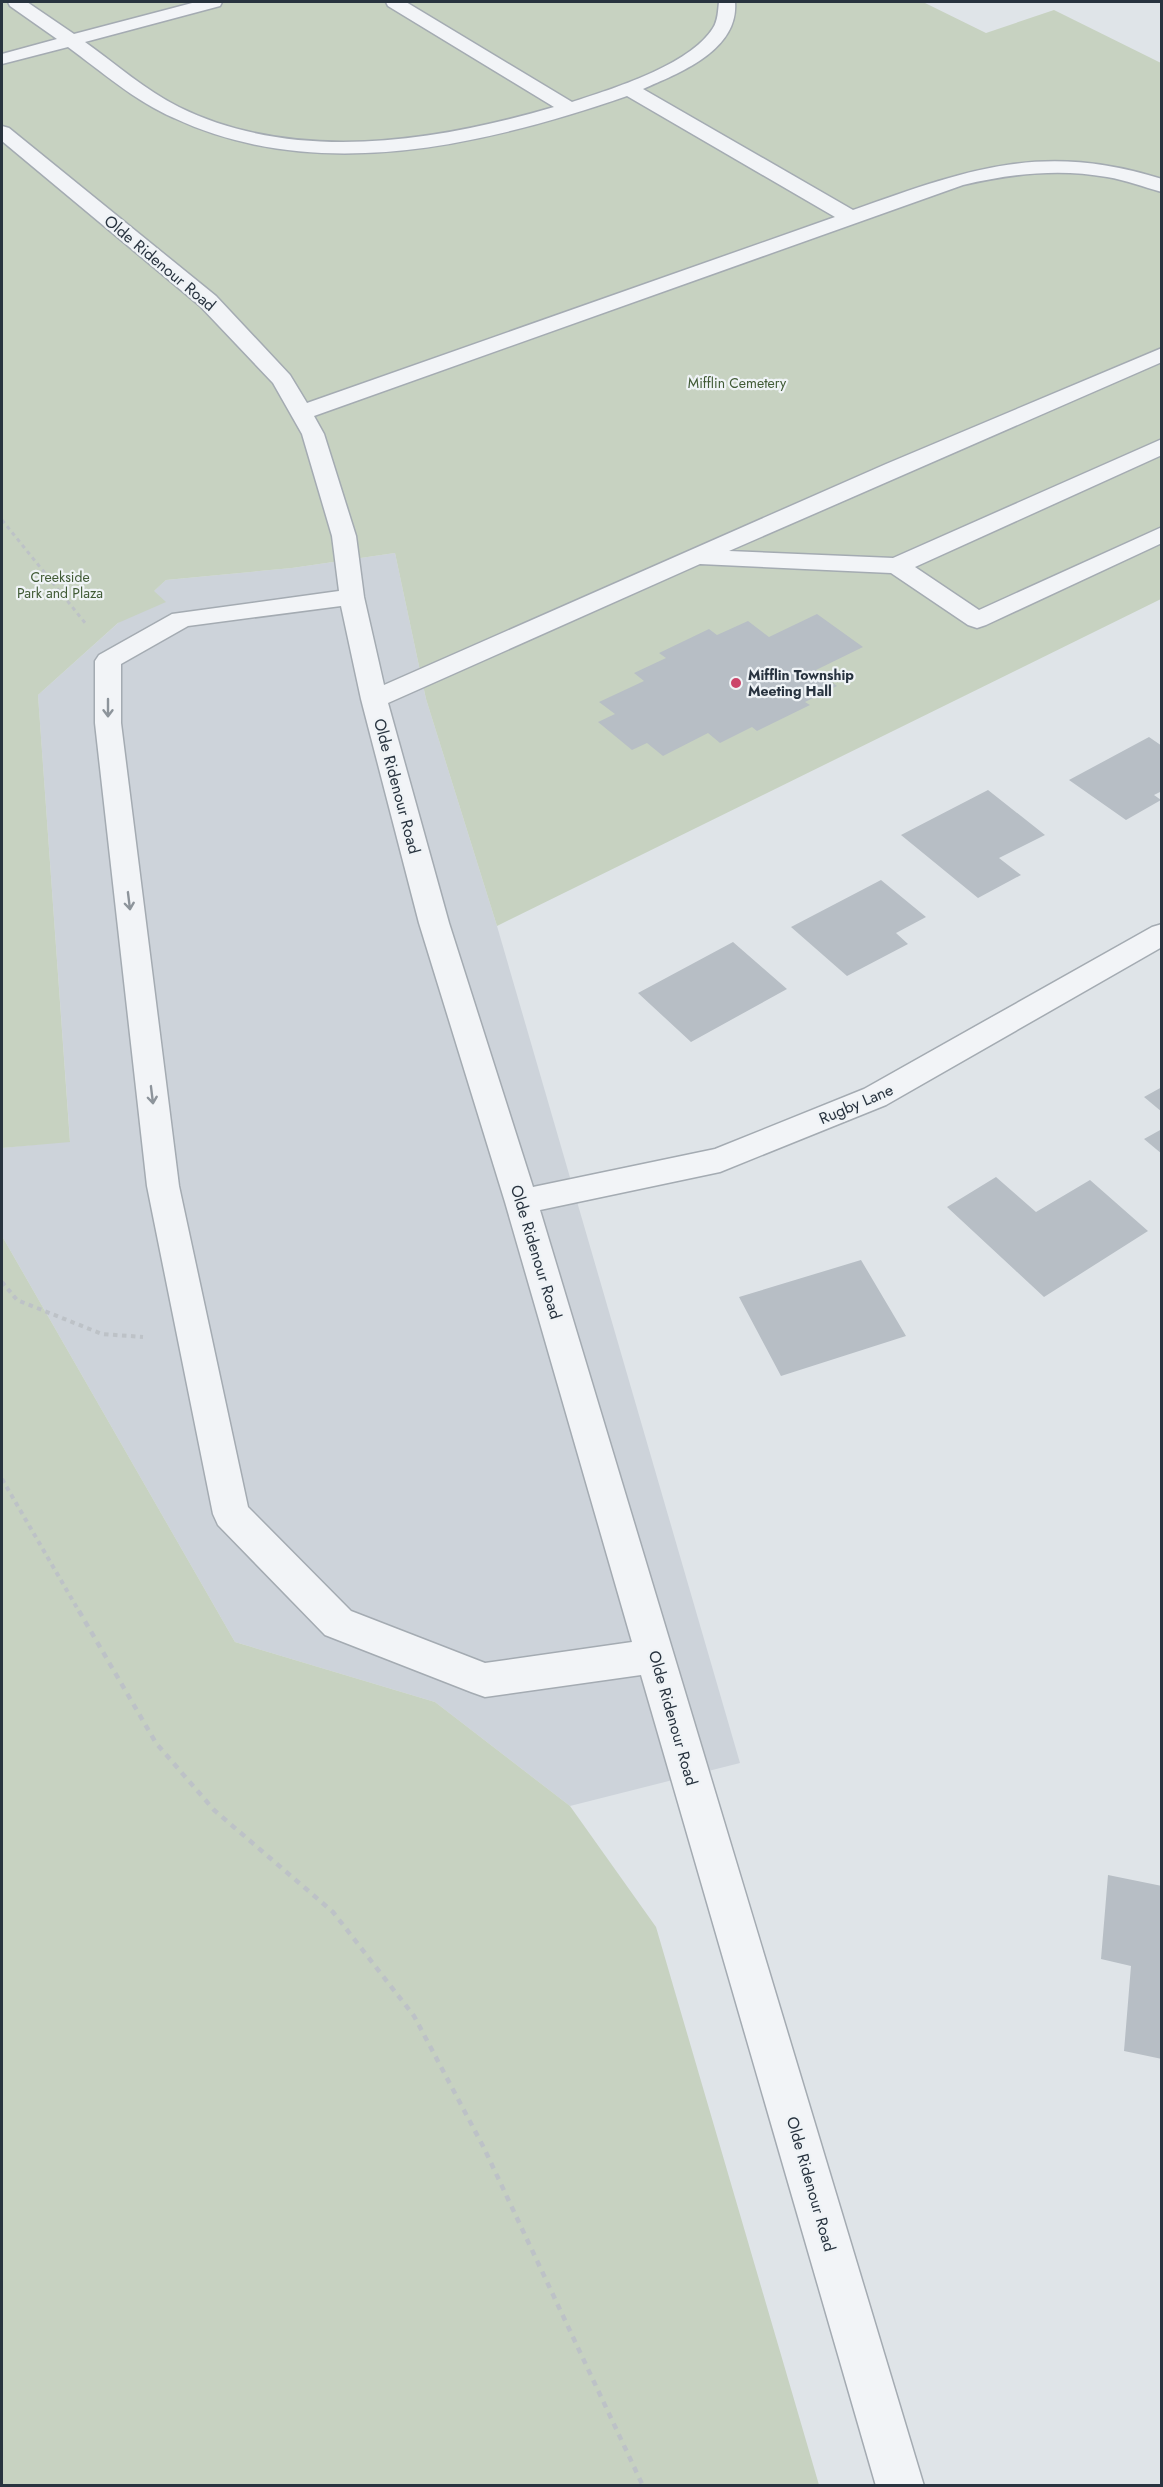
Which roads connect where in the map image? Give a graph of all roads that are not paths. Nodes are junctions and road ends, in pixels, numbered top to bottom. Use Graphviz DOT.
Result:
graph roads {
  1 [pos="16,2"];
  2 [pos="214,2"];
  3 [pos="394,2"];
  4 [pos="726,2"];
  5 [pos="71,40"];
  6 [pos="2,59"];
  7 [pos="629,89"];
  8 [pos="568,108"];
  9 [pos="2,132"];
  10 [pos="1161,186"];
  11 [pos="852,218"];
  12 [pos="1161,354"];
  13 [pos="301,413"];
  14 [pos="1161,446"];
  15 [pos="1161,534"];
  16 [pos="696,557"];
  17 [pos="897,566"];
  18 [pos="352,597"];
  19 [pos="374,699"];
  20 [pos="1161,934"];
  21 [pos="521,1202"];
  22 [pos="655,1656"];
  23 [pos="900,2486"];
  1 -- 5 [label="street"];
  2 -- 5 [label="street"];
  3 -- 8 [label="street"];
  4 -- 7 [label="street"];
  5 -- 6 [label="street"];
  5 -- 8 [label="street"];
  7 -- 8 [label="street"];
  7 -- 11 [label="street"];
  9 -- 13 [label="street, Olde Ridenour Road"];
  10 -- 11 [label="street"];
  11 -- 13 [label="street"];
  12 -- 16 [label="street"];
  13 -- 18 [label="street, Olde Ridenour Road"];
  14 -- 17 [label="street"];
  15 -- 17 [label="street"];
  16 -- 17 [label="street"];
  16 -- 19 [label="street"];
  18 -- 19 [label="street, Olde Ridenour Road"];
  18 -- 22 [label="street, one-way"];
  19 -- 21 [label="street, Olde Ridenour Road"];
  20 -- 21 [label="street, Rugby Lane"];
  21 -- 22 [label="street, Olde Ridenour Road"];
  22 -- 23 [label="street, Olde Ridenour Road"];
}
